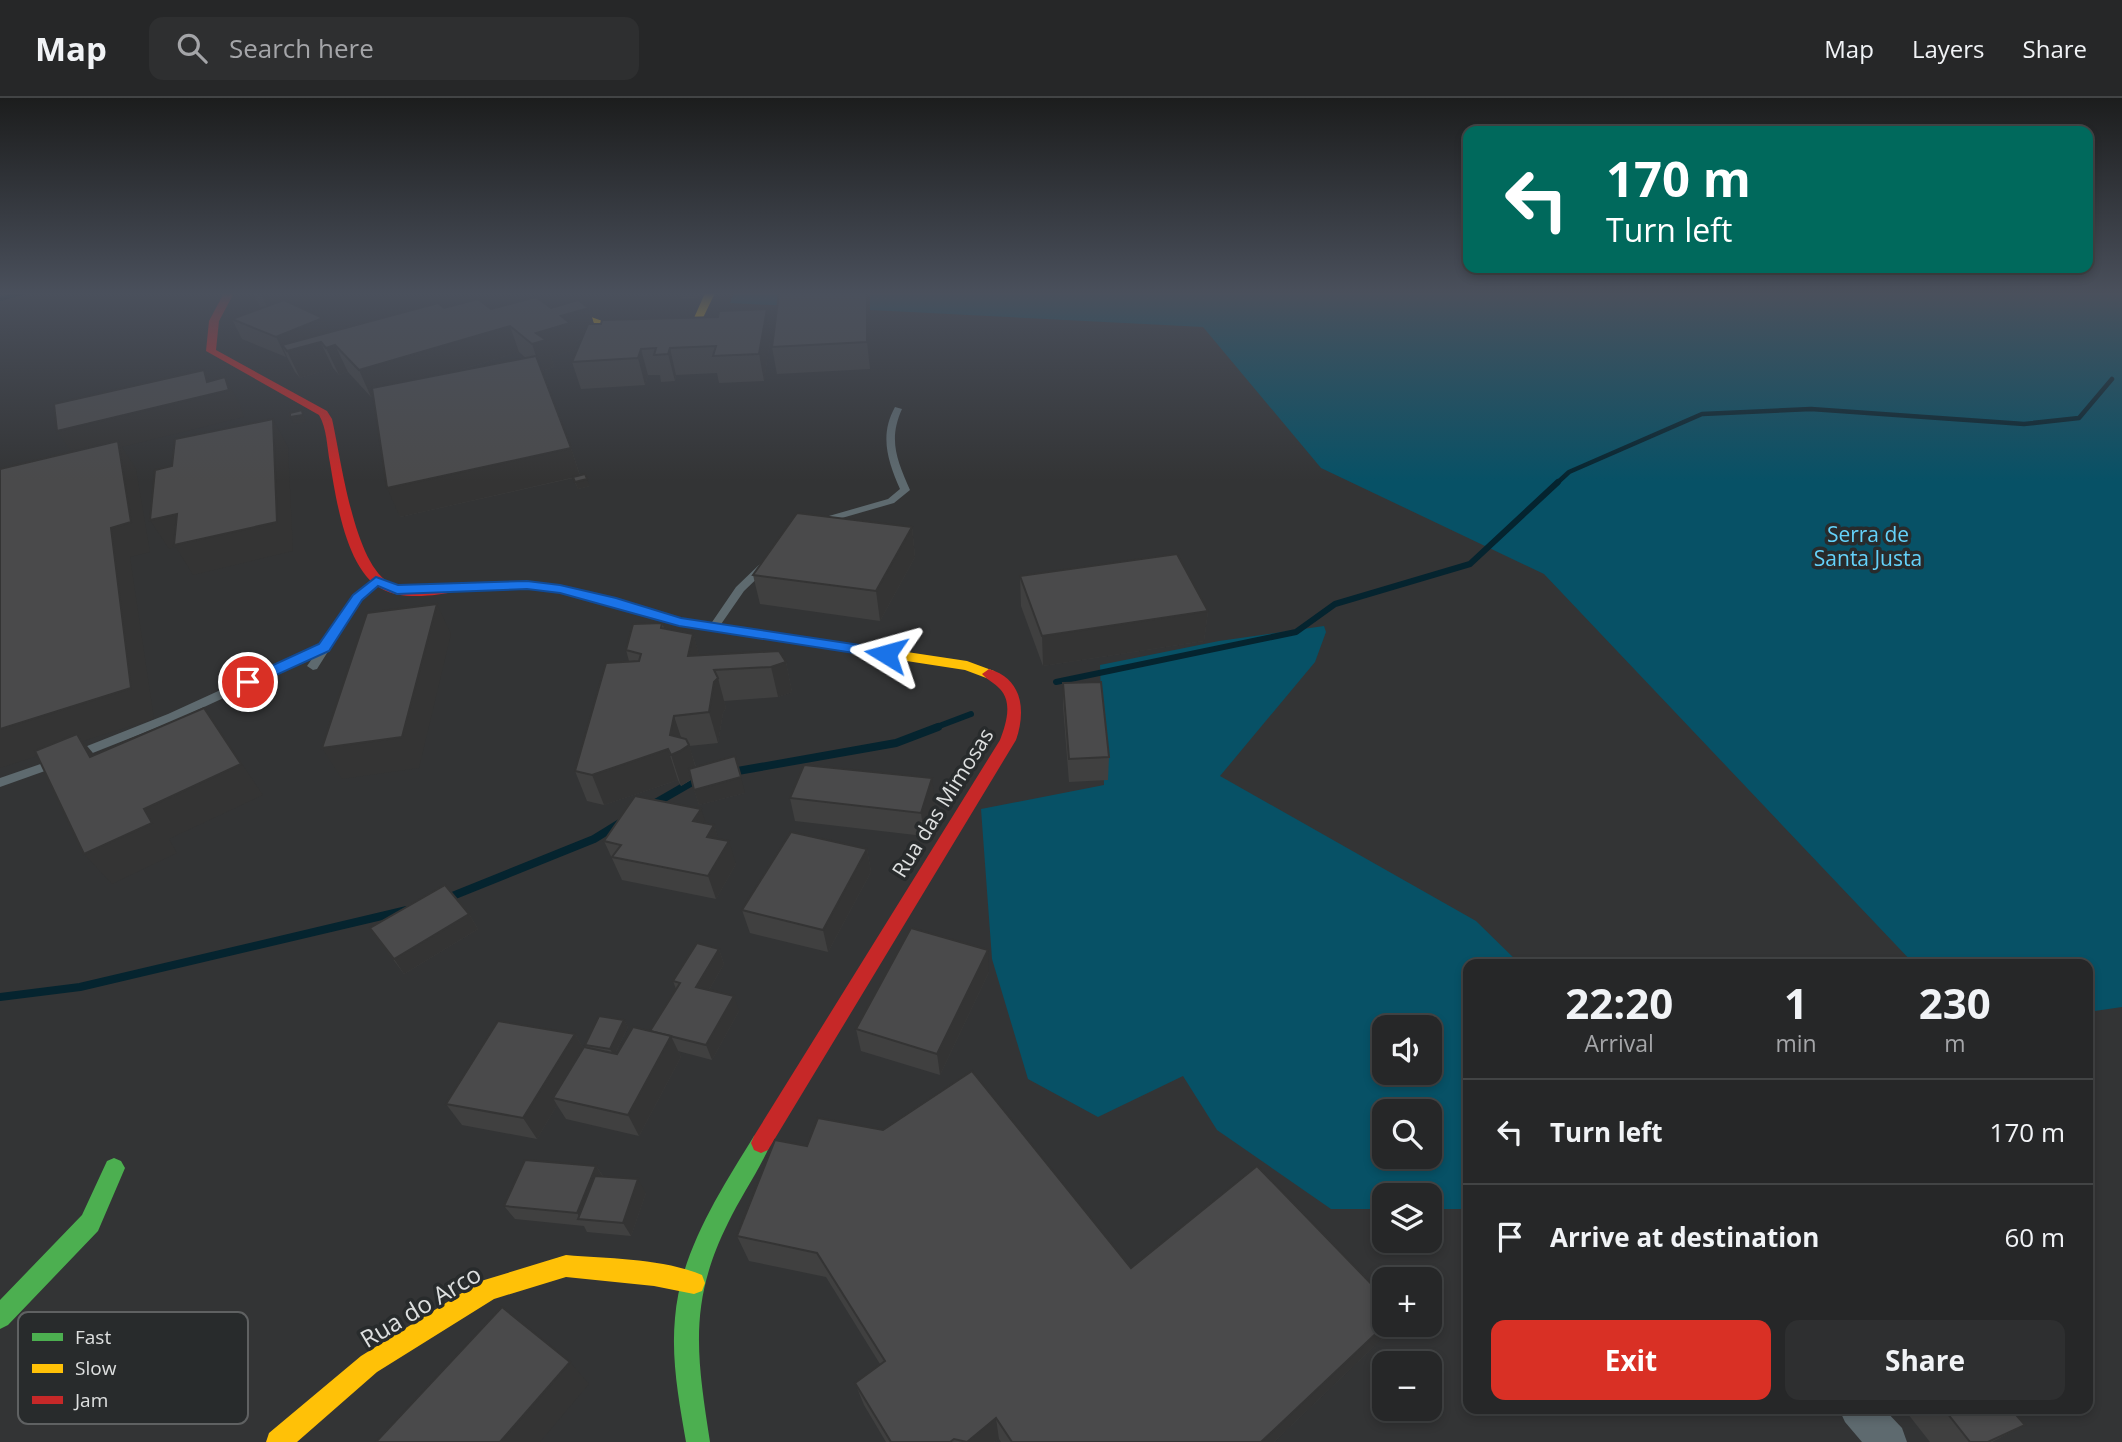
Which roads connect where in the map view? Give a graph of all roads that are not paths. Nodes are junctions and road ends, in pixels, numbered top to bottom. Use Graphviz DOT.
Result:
graph roads {
  1 [pos="219,356"];
  2 [pos="274,365"];
  3 [pos="247,373"];
  4 [pos="898,409"];
  5 [pos="803,531"];
  6 [pos="777,554"];
  7 [pos="376,581"];
  8 [pos="713,628"];
  9 [pos="324,647"];
  10 [pos="313,666"];
  11 [pos="0,783"];
  12 [pos="114,1168"];
  13 [pos="694,1283"];
  14 [pos="0,1317"];
  15 [pos="1863,1414"];
  16 [pos="278,1442"];
  17 [pos="698,1442"];
  18 [pos="1888,1442"];
  1 -- 3 [label="street"];
  2 -- 3 [label="street"];
  3 -- 7 [label="street"];
  4 -- 5 [label="lane"];
  6 -- 8 [label="lane"];
  7 -- 8 [label="street, Rua das Mimosas"];
  7 -- 9 [label="lane"];
  8 -- 13 [label="street, Rua das Mimosas"];
  9 -- 10 [label="lane"];
  9 -- 11 [label="lane"];
  12 -- 14 [label="street"];
  13 -- 16 [label="street, Rua do Arco"];
  13 -- 17 [label="street, Rua das Mimosas"];
  15 -- 18 [label="street"];
}
